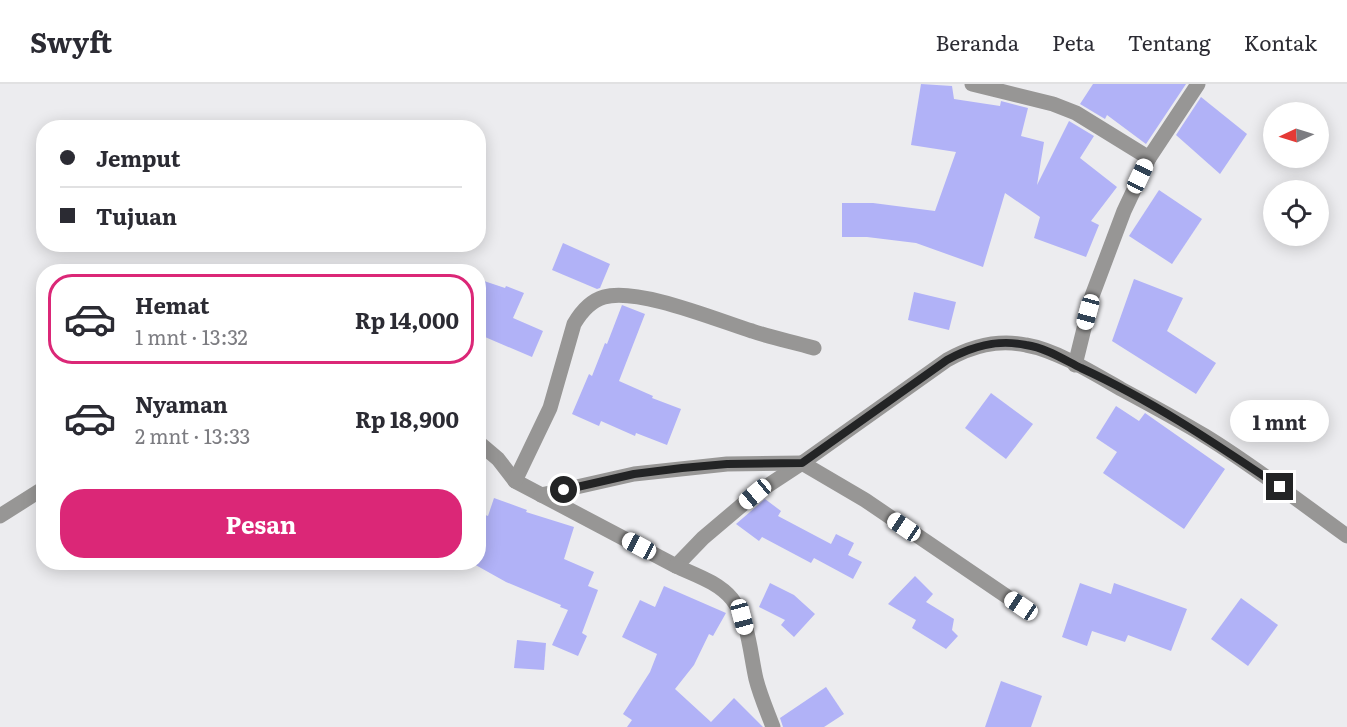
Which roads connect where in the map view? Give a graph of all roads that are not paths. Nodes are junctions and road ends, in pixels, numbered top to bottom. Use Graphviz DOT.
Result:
graph roads {
  1 [pos="972,84"];
  2 [pos="1198,84"];
  3 [pos="1149,158"];
  4 [pos="814,348"];
  5 [pos="1075,365"];
  6 [pos="486,449"];
  7 [pos="802,463"];
  8 [pos="515,481"];
  9 [pos="36,493"];
  10 [pos="541,495"];
  11 [pos="0,516"];
  12 [pos="1347,536"];
  13 [pos="676,566"];
  14 [pos="1021,606"];
  15 [pos="773,727"];
  1 -- 3 [label="street"];
  2 -- 3 [label="street"];
  3 -- 5 [label="street"];
  4 -- 8 [label="street"];
  5 -- 7 [label="street"];
  5 -- 12 [label="street"];
  6 -- 8 [label="street"];
  7 -- 10 [label="street"];
  7 -- 13 [label="street"];
  7 -- 14 [label="street"];
  8 -- 10 [label="street"];
  9 -- 11 [label="street"];
  10 -- 13 [label="street"];
  13 -- 15 [label="street"];
}
